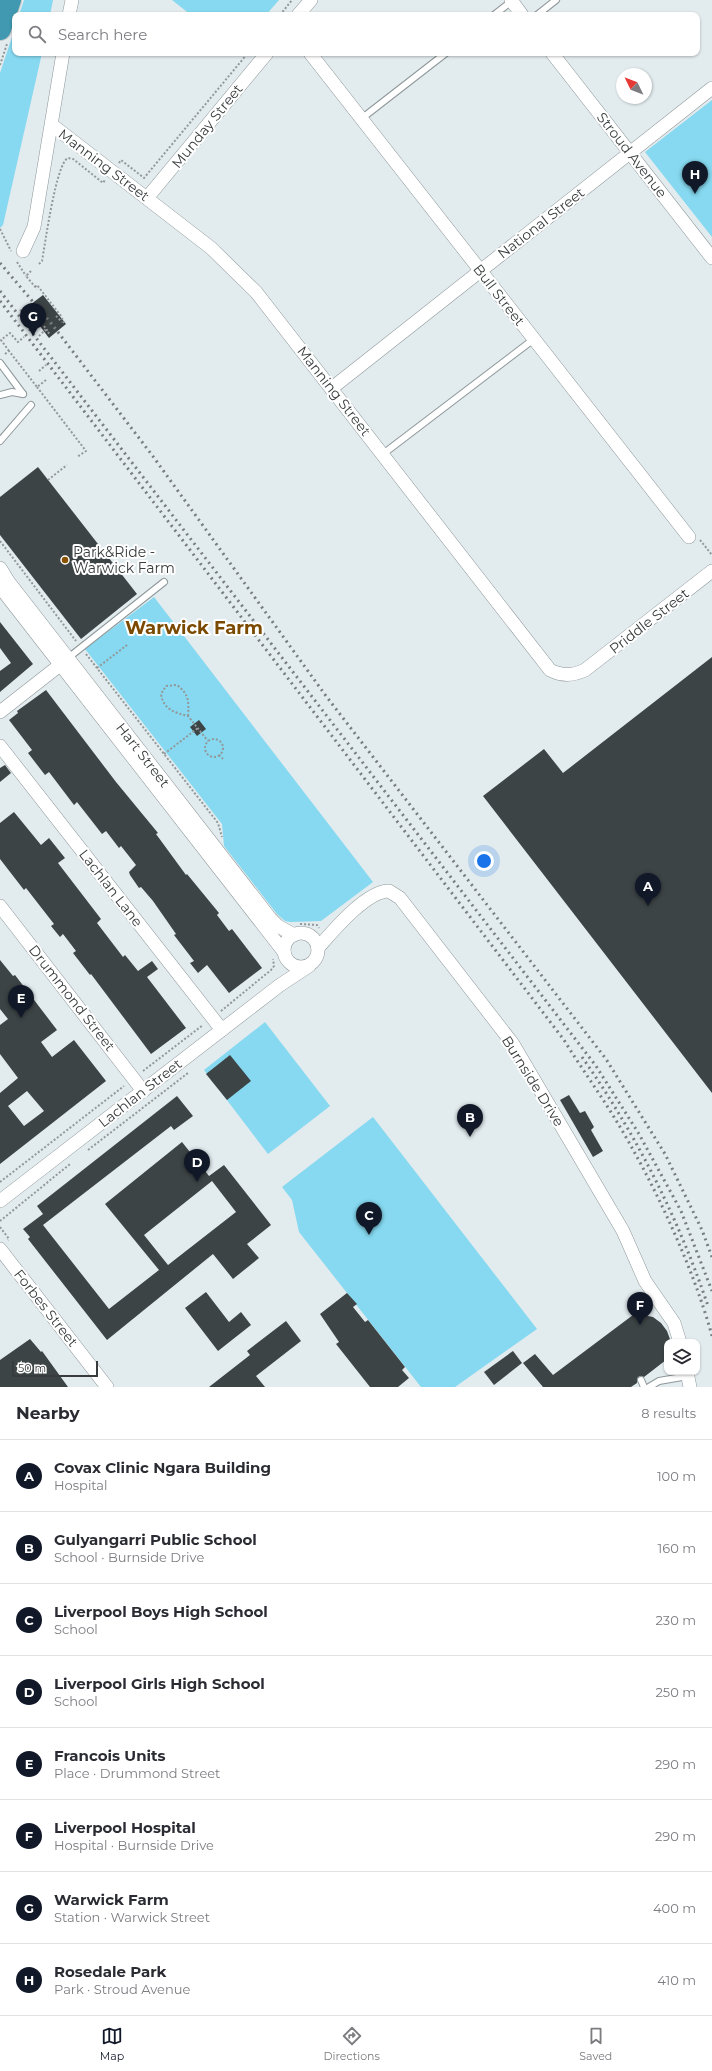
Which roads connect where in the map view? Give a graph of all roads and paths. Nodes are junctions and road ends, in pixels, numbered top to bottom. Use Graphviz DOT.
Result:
graph roads {
  1 [pos="10,0"];
  2 [pos="72,0"];
  3 [pos="292,0"];
  4 [pos="311,0"];
  5 [pos="556,0"];
  6 [pos="511,1"];
  7 [pos="70,12"];
  8 [pos="282,12"];
  9 [pos="301,12"];
  10 [pos="498,12"];
  11 [pos="520,12"];
  12 [pos="541,12"];
  13 [pos="0,29"];
  14 [pos="63,56"];
  15 [pos="246,56"];
  16 [pos="265,56"];
  17 [pos="312,56"];
  18 [pos="442,56"];
  19 [pos="554,56"];
  20 [pos="712,88"];
  21 [pos="361,119"];
  22 [pos="52,125"];
  23 [pos="630,153"];
  24 [pos="120,160"];
  25 [pos="103,183"];
  26 [pos="147,198"];
  27 [pos="24,251"];
  28 [pos="712,258"];
  29 [pos="39,264"];
  30 [pos="480,270"];
  31 [pos="31,271"];
  32 [pos="28,307"];
  33 [pos="20,311"];
  34 [pos="56,316"];
  35 [pos="44,326"];
  36 [pos="39,336"];
  37 [pos="13,337"];
  38 [pos="24,337"];
  39 [pos="0,339"];
  40 [pos="534,339"];
  41 [pos="19,345"];
  42 [pos="9,351"];
  43 [pos="5,354"];
  44 [pos="0,363"];
  45 [pos="46,365"];
  46 [pos="39,371"];
  47 [pos="46,380"];
  48 [pos="37,387"];
  49 [pos="332,388"];
  50 [pos="0,395"];
  51 [pos="31,405"];
  52 [pos="0,441"];
  53 [pos="383,454"];
  54 [pos="77,458"];
  55 [pos="67,465"];
  56 [pos="48,480"];
  57 [pos="689,537"];
  58 [pos="0,541"];
  59 [pos="712,554"];
  60 [pos="0,568"];
  61 [pos="712,571"];
  62 [pos="164,582"];
  63 [pos="0,587"];
  64 [pos="77,642"];
  65 [pos="127,644"];
  66 [pos="84,652"];
  67 [pos="64,662"];
  68 [pos="97,668"];
  69 [pos="584,670"];
  70 [pos="0,712"];
  71 [pos="188,716"];
  72 [pos="198,728"];
  73 [pos="208,741"];
  74 [pos="0,746"];
  75 [pos="164,754"];
  76 [pos="219,755"];
  77 [pos="222,759"];
  78 [pos="222,839"];
  79 [pos="1,910"];
  80 [pos="338,923"];
  81 [pos="317,924"];
  82 [pos="298,931"];
  83 [pos="318,948"];
  84 [pos="286,957"];
  85 [pos="308,966"];
  86 [pos="280,985"];
  87 [pos="222,1030"];
  88 [pos="190,1072"];
  89 [pos="143,1091"];
  90 [pos="88,1150"];
  91 [pos="76,1159"];
  92 [pos="0,1201"];
  93 [pos="0,1221"];
  94 [pos="0,1227"];
  95 [pos="9,1239"];
  96 [pos="0,1249"];
  97 [pos="679,1339"];
  98 [pos="688,1378"];
  99 [pos="641,1380"];
  100 [pos="107,1387"];
  101 [pos="644,1387"];
  102 [pos="648,1387"];
  1 -- 13 [label="highway"];
  2 -- 7 [label="street"];
  3 -- 8 [label="path"];
  4 -- 9 [label="street"];
  5 -- 12 [label="lane"];
  6 -- 10 [label="lane"];
  6 -- 11 [label="street"];
  14 -- 22 [label="street"];
  15 -- 24 [label="path"];
  16 -- 26 [label="street, Munday Street"];
  17 -- 21 [label="street, Bull Street"];
  18 -- 21 [label="lane"];
  19 -- 23 [label="street, Stroud Avenue"];
  20 -- 23 [label="street, National Street"];
  21 -- 30 [label="street, Bull Street"];
  22 -- 26 [label="street, Manning Street"];
  22 -- 27 [label="street"];
  23 -- 28 [label="street, Stroud Avenue"];
  23 -- 30 [label="street, National Street"];
  25 -- 29 [label="path"];
  26 -- 49 [label="street, Manning Street"];
  30 -- 40 [label="street, Bull Street"];
  30 -- 49 [label="street, National Street"];
  31 -- 34 [label="path"];
  32 -- 33 [label="path"];
  35 -- 36 [label="path"];
  37 -- 38 [label="path"];
  37 -- 39 [label="path"];
  37 -- 41 [label="path"];
  39 -- 42 [label="path"];
  40 -- 53 [label="lane"];
  40 -- 57 [label="street, Bull Street"];
  42 -- 43 [label="path"];
  42 -- 48 [label="path"];
  44 -- 50 [label="lane"];
  45 -- 46 [label="path"];
  47 -- 48 [label="path"];
  48 -- 54 [label="path"];
  49 -- 53 [label="street, Manning Street"];
  51 -- 52 [label="lane"];
  53 -- 69 [label="street, Manning Street"];
  55 -- 56 [label="path"];
  57 -- 59 [label="path"];
  58 -- 64 [label="path"];
  60 -- 67 [label="street, Hart Street"];
  61 -- 69 [label="street, Priddle Street"];
  62 -- 67 [label="lane"];
  63 -- 67 [label="street, Hart Street"];
  65 -- 68 [label="path"];
  66 -- 68 [label="path"];
  67 -- 70 [label="street"];
  67 -- 82 [label="street, Hart Street"];
  67 -- 84 [label="street, Hart Street"];
  68 -- 75 [label="path"];
  71 -- 71 [label="path"];
  71 -- 72 [label="path"];
  72 -- 73 [label="path"];
  72 -- 75 [label="path"];
  73 -- 76 [label="path"];
  73 -- 76 [label="path"];
  74 -- 87 [label="street, Lachlan Lane"];
  75 -- 78 [label="path"];
  76 -- 77 [label="path"];
  79 -- 89 [label="street, Drummond Street"];
  80 -- 82 [label="street, Burnside Drive"];
  80 -- 83 [label="street, Burnside Drive"];
  80 -- 97 [label="street, Burnside Drive"];
  81 -- 82 [label="path"];
  82 -- 83 [label="street"];
  82 -- 84 [label="street"];
  83 -- 85 [label="street"];
  84 -- 85 [label="street"];
  84 -- 86 [label="street"];
  85 -- 86 [label="street"];
  86 -- 87 [label="street, Lachlan Street"];
  87 -- 89 [label="street, Lachlan Street"];
  88 -- 90 [label="path"];
  89 -- 92 [label="street, Lachlan Street"];
  91 -- 93 [label="path"];
  94 -- 95 [label="path"];
  96 -- 100 [label="street, Forbes Street"];
  98 -- 102 [label="lane"];
  99 -- 101 [label="lane"];
}
